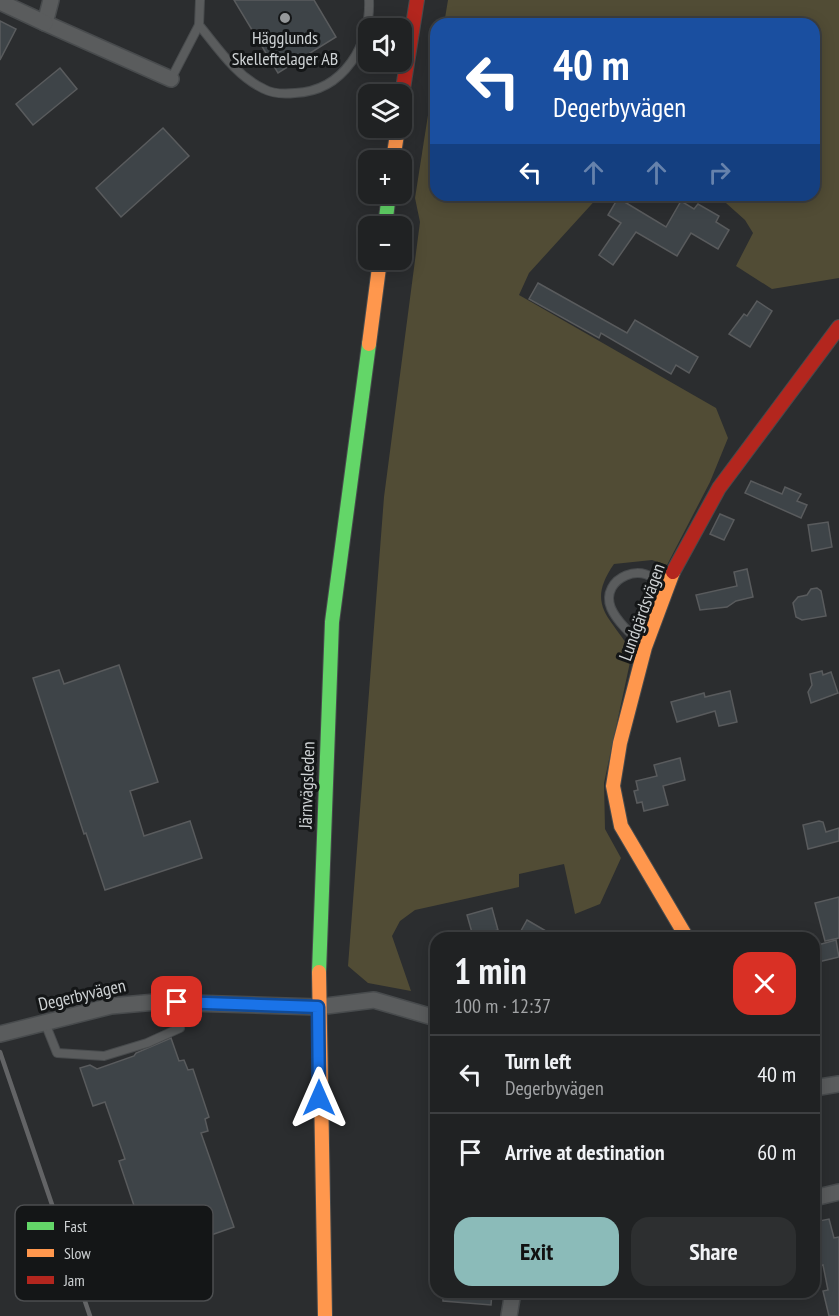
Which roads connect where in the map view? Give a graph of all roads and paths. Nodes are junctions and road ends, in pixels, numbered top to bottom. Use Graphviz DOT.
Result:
graph roads {
  1 [pos="51,0"];
  2 [pos="200,0"];
  3 [pos="369,0"];
  4 [pos="417,0"];
  5 [pos="0,2"];
  6 [pos="45,22"];
  7 [pos="199,25"];
  8 [pos="171,80"];
  9 [pos="404,84"];
  10 [pos="379,270"];
  11 [pos="839,327"];
  12 [pos="664,592"];
  13 [pos="645,647"];
  14 [pos="683,932"];
  15 [pos="177,1002"];
  16 [pos="318,1007"];
  17 [pos="430,1016"];
  18 [pos="45,1023"];
  19 [pos="0,1034"];
  20 [pos="839,1084"];
  21 [pos="820,1087"];
  22 [pos="839,1192"];
  23 [pos="820,1197"];
  24 [pos="512,1298"];
  25 [pos="325,1316"];
  26 [pos="509,1316"];
  1 -- 6 [label="street"];
  2 -- 7 [label="lane"];
  3 -- 7 [label="lane"];
  4 -- 9 [label="main road"];
  5 -- 6 [label="street"];
  6 -- 8 [label="street"];
  7 -- 8 [label="lane"];
  10 -- 16 [label="main road, Järnvägsleden"];
  11 -- 12 [label="main road, Lundgärdsvägen"];
  12 -- 13 [label="main road, Lundgärdsvägen"];
  12 -- 13 [label="lane"];
  13 -- 14 [label="main road, Lundgärdsvägen"];
  15 -- 16 [label="street, Degerbyvägen"];
  15 -- 18 [label="street, Degerbyvägen"];
  15 -- 18 [label="lane"];
  16 -- 17 [label="street, Degerbyvägen"];
  16 -- 25 [label="main road, Järnvägsleden"];
  18 -- 19 [label="street, Degerbyvägen"];
  20 -- 21 [label="street"];
  22 -- 23 [label="street"];
  24 -- 26 [label="street"];
}
